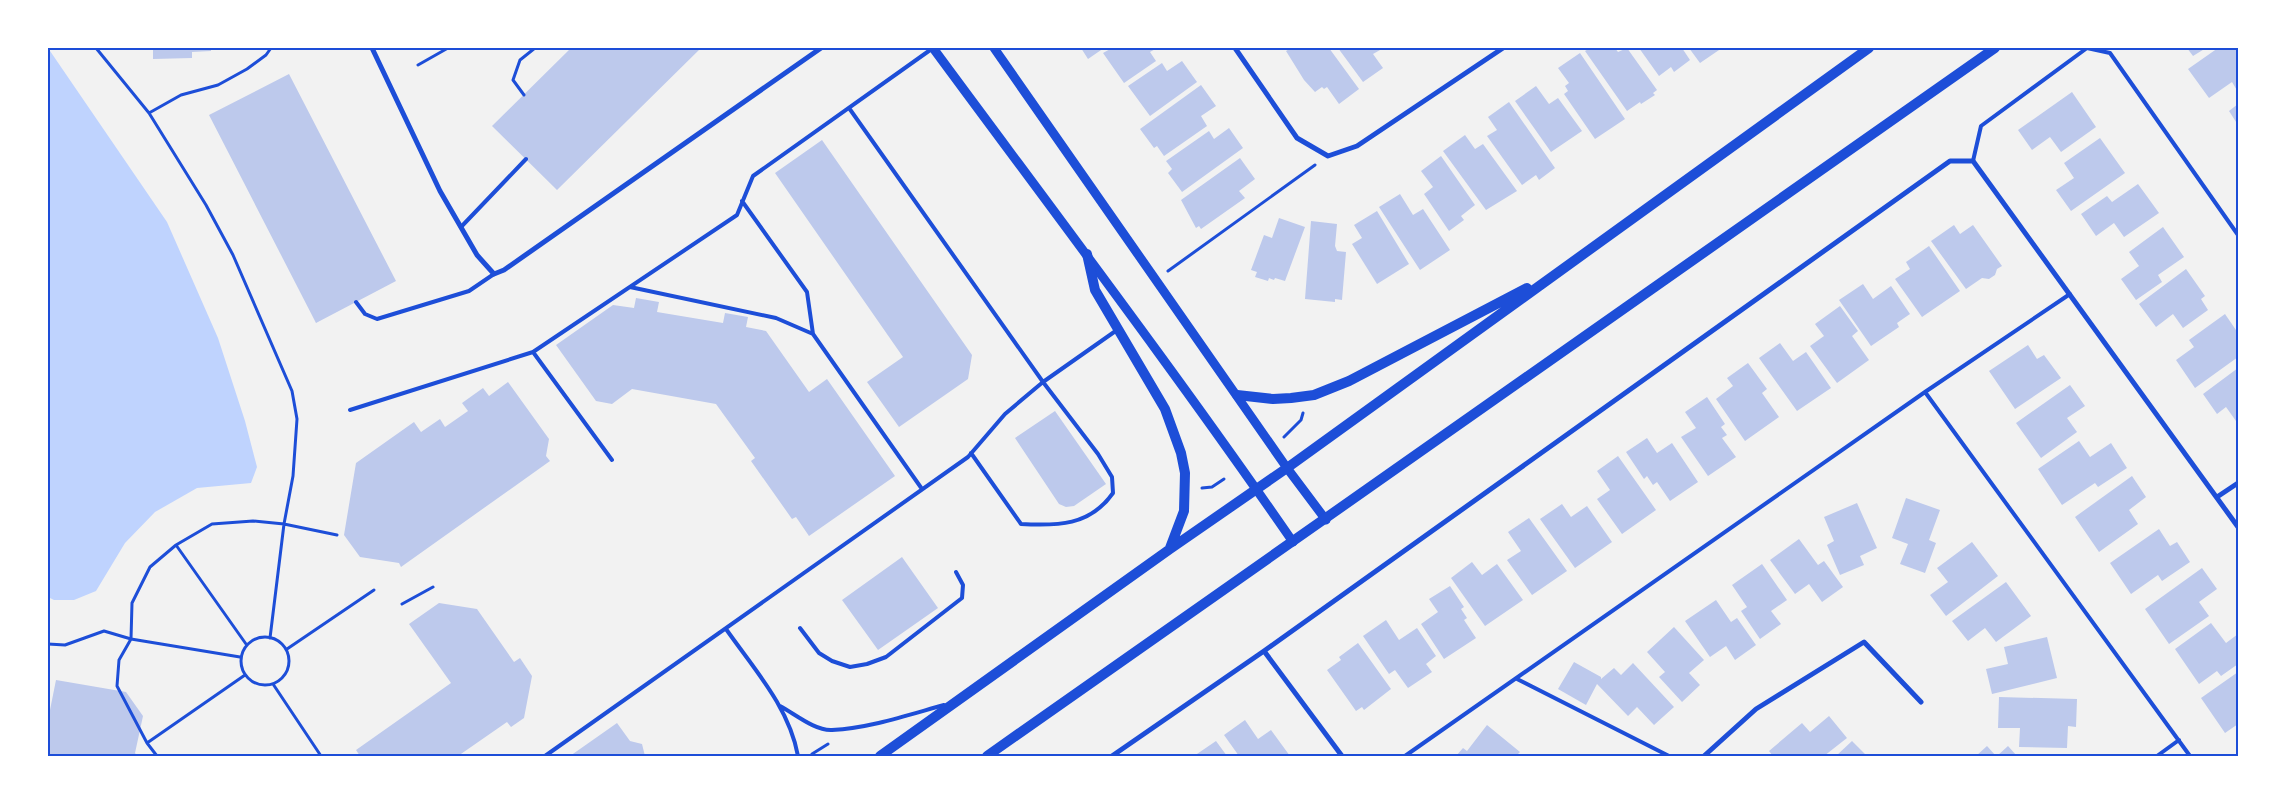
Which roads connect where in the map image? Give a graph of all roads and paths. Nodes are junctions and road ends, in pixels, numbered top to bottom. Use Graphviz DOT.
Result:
graph roads {
  1 [pos="96,48"];
  2 [pos="271,48"];
  3 [pos="372,48"];
  4 [pos="448,48"];
  5 [pos="535,48"];
  6 [pos="821,48"];
  7 [pos="933,48"];
  8 [pos="994,48"];
  9 [pos="1235,48"];
  10 [pos="1503,48"];
  11 [pos="1869,48"];
  12 [pos="1995,48"];
  13 [pos="418,65"];
  14 [pos="524,95"];
  15 [pos="849,108"];
  16 [pos="149,113"];
  17 [pos="1328,156"];
  18 [pos="526,159"];
  19 [pos="1972,161"];
  20 [pos="742,201"];
  21 [pos="461,227"];
  22 [pos="2238,236"];
  23 [pos="1087,254"];
  24 [pos="1559,271"];
  25 [pos="494,274"];
  26 [pos="1156,280"];
  27 [pos="630,287"];
  28 [pos="2070,294"];
  29 [pos="356,302"];
  30 [pos="1117,330"];
  31 [pos="813,334"];
  32 [pos="533,352"];
  33 [pos="1043,382"];
  34 [pos="1925,392"];
  35 [pos="1236,394"];
  36 [pos="350,410"];
  37 [pos="1304,410"];
  38 [pos="1284,438"];
  39 [pos="971,453"];
  40 [pos="612,460"];
  41 [pos="1287,468"];
  42 [pos="1224,479"];
  43 [pos="2238,482"];
  44 [pos="1212,488"];
  45 [pos="1199,489"];
  46 [pos="1256,489"];
  47 [pos="922,490"];
  48 [pos="1216,496"];
  49 [pos="2217,497"];
  50 [pos="1326,520"];
  51 [pos="284,524"];
  52 [pos="2238,527"];
  53 [pos="337,535"];
  54 [pos="1293,542"];
  55 [pos="176,545"];
  56 [pos="1170,549"];
  57 [pos="956,572"];
  58 [pos="433,587"];
  59 [pos="374,590"];
  60 [pos="402,604"];
  61 [pos="800,628"];
  62 [pos="726,629"];
  63 [pos="270,638"];
  64 [pos="131,639"];
  65 [pos="48,644"];
  66 [pos="246,644"];
  67 [pos="287,649"];
  68 [pos="1264,651"];
  69 [pos="240,657"];
  70 [pos="245,675"];
  71 [pos="1517,679"];
  72 [pos="273,684"];
  73 [pos="1921,702"];
  74 [pos="952,703"];
  75 [pos="780,706"];
  76 [pos="834,740"];
  77 [pos="2179,740"];
  78 [pos="147,742"];
  79 [pos="806,754"];
  80 [pos="157,756"];
  81 [pos="321,756"];
  82 [pos="545,756"];
  83 [pos="798,756"];
  84 [pos="880,756"];
  85 [pos="987,756"];
  86 [pos="1112,756"];
  87 [pos="1342,756"];
  88 [pos="1405,756"];
  89 [pos="1669,756"];
  90 [pos="1704,756"];
  91 [pos="2157,756"];
  92 [pos="2190,756"];
  1 -- 16 [label="path"];
  2 -- 16 [label="path"];
  3 -- 21 [label="street"];
  4 -- 13 [label="path"];
  5 -- 14 [label="path"];
  6 -- 25 [label="street"];
  7 -- 15 [label="lane"];
  7 -- 23 [label="street"];
  8 -- 26 [label="street"];
  9 -- 17 [label="street"];
  10 -- 17 [label="street"];
  11 -- 24 [label="main road"];
  12 -- 50 [label="main road"];
  15 -- 20 [label="lane"];
  15 -- 33 [label="lane"];
  16 -- 51 [label="path"];
  17 -- 26 [label="path"];
  18 -- 21 [label="lane"];
  19 -- 22 [label="lane"];
  19 -- 28 [label="street"];
  19 -- 68 [label="street"];
  20 -- 27 [label="lane"];
  20 -- 31 [label="lane"];
  21 -- 25 [label="street"];
  23 -- 30 [label="main road"];
  23 -- 46 [label="street"];
  24 -- 35 [label="main road"];
  24 -- 41 [label="main road"];
  25 -- 29 [label="lane"];
  26 -- 35 [label="street"];
  27 -- 31 [label="lane"];
  27 -- 32 [label="lane"];
  28 -- 34 [label="lane"];
  28 -- 49 [label="street"];
  30 -- 33 [label="lane"];
  30 -- 56 [label="main road"];
  31 -- 47 [label="lane"];
  32 -- 36 [label="lane"];
  32 -- 40 [label="lane"];
  33 -- 39 [label="lane"];
  33 -- 39 [label="lane"];
  34 -- 71 [label="lane"];
  34 -- 77 [label="lane"];
  35 -- 41 [label="street"];
  37 -- 38 [label="path"];
  39 -- 47 [label="lane"];
  41 -- 46 [label="main road"];
  41 -- 50 [label="street"];
  42 -- 44 [label="path"];
  43 -- 49 [label="street"];
  44 -- 45 [label="path"];
  44 -- 48 [label="path"];
  46 -- 54 [label="street"];
  46 -- 56 [label="main road"];
  47 -- 62 [label="lane"];
  49 -- 52 [label="street"];
  50 -- 54 [label="main road"];
  51 -- 53 [label="path"];
  51 -- 55 [label="path"];
  51 -- 63 [label="path"];
  54 -- 85 [label="main road"];
  55 -- 64 [label="path"];
  55 -- 66 [label="path"];
  56 -- 74 [label="main road"];
  57 -- 61 [label="lane"];
  58 -- 60 [label="path"];
  59 -- 67 [label="path"];
  62 -- 75 [label="lane"];
  62 -- 82 [label="lane"];
  63 -- 66 [label="path"];
  63 -- 67 [label="path"];
  64 -- 65 [label="path"];
  64 -- 69 [label="path"];
  64 -- 78 [label="path"];
  66 -- 69 [label="path"];
  67 -- 72 [label="path"];
  68 -- 86 [label="street"];
  68 -- 87 [label="street"];
  69 -- 70 [label="path"];
  70 -- 72 [label="path"];
  70 -- 78 [label="path"];
  71 -- 88 [label="lane"];
  71 -- 89 [label="lane"];
  72 -- 81 [label="path"];
  73 -- 90 [label="street"];
  74 -- 75 [label="lane"];
  74 -- 84 [label="main road"];
  75 -- 83 [label="lane"];
  76 -- 79 [label="path"];
  77 -- 91 [label="lane"];
  77 -- 92 [label="lane"];
  78 -- 80 [label="path"];
}
